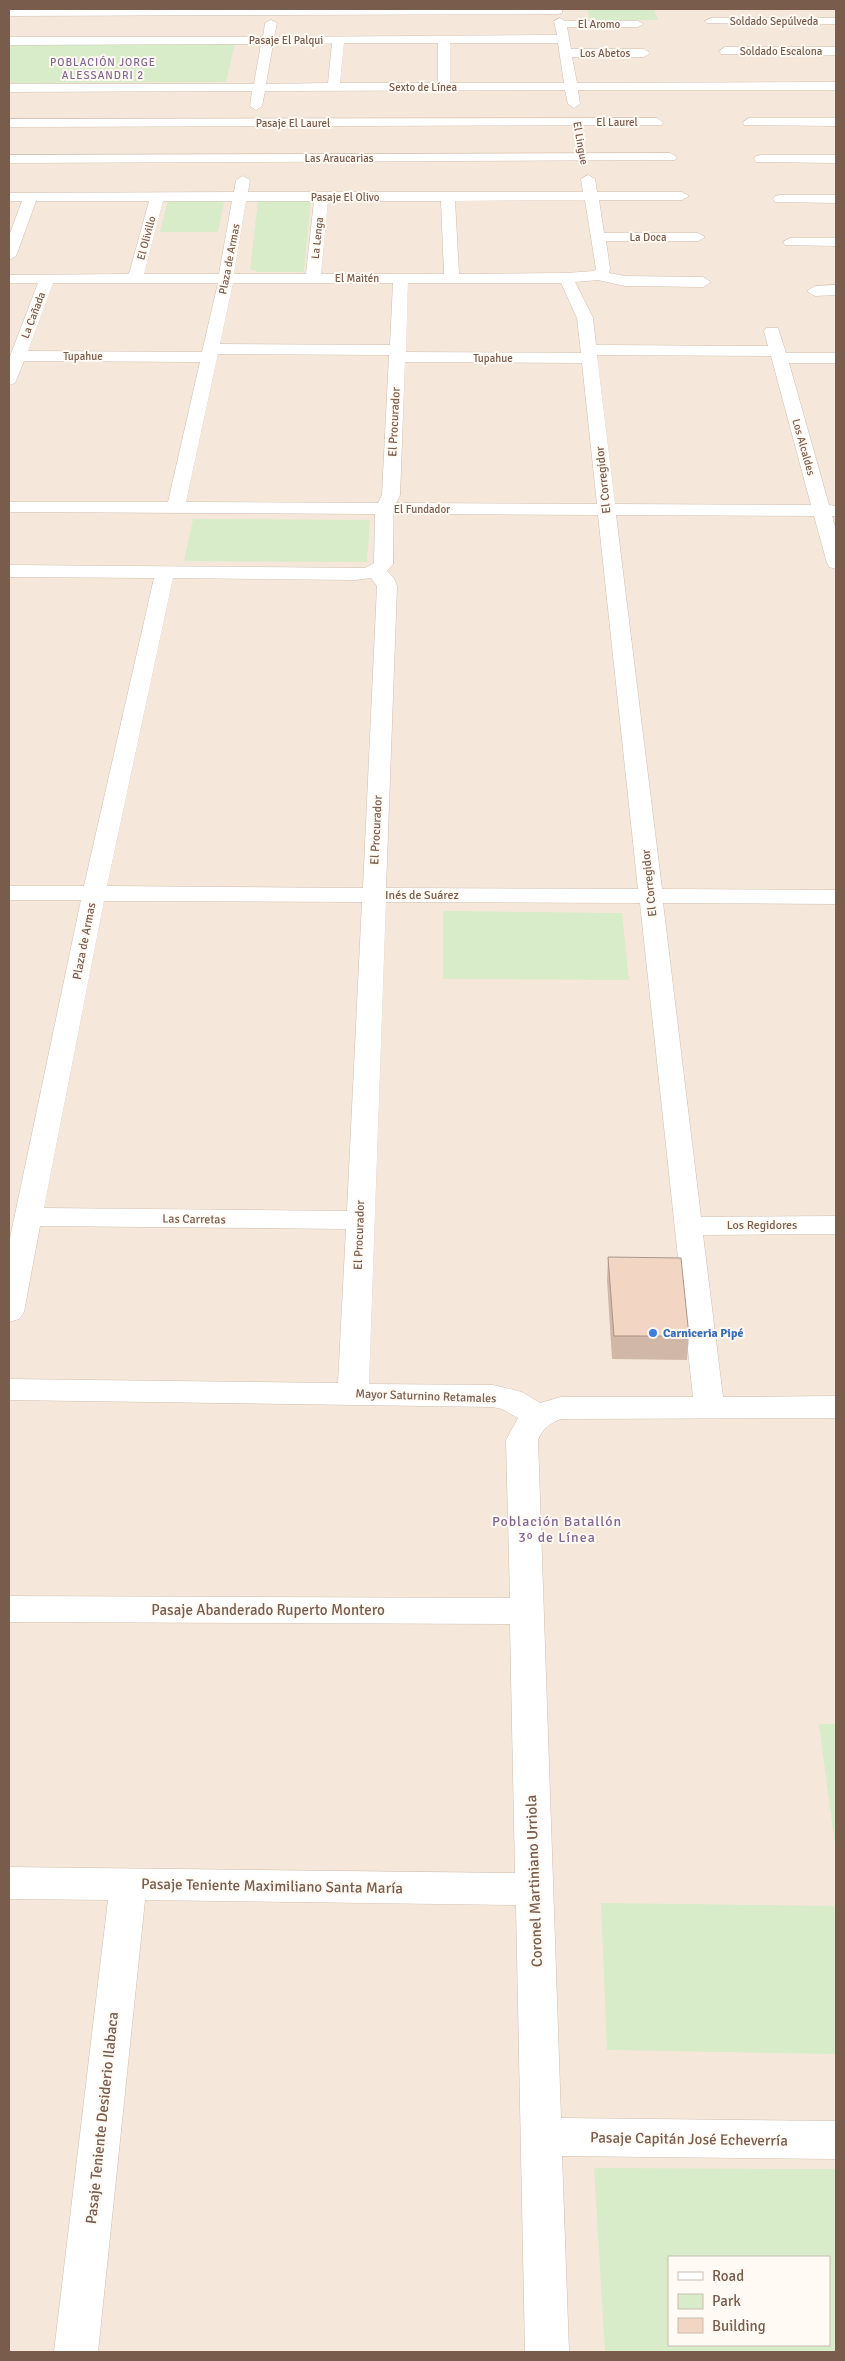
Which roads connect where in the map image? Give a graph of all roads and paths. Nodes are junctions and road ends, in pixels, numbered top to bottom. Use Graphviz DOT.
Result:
graph roads {
  1 [pos="273,10"];
  2 [pos="9,13"];
  3 [pos="559,15"];
  4 [pos="711,21"];
  5 [pos="836,21"];
  6 [pos="638,24"];
  7 [pos="563,39"];
  8 [pos="9,40"];
  9 [pos="268,40"];
  10 [pos="338,40"];
  11 [pos="444,40"];
  12 [pos="725,51"];
  13 [pos="836,51"];
  14 [pos="566,53"];
  15 [pos="644,53"];
  16 [pos="836,86"];
  17 [pos="334,87"];
  18 [pos="444,87"];
  19 [pos="572,87"];
  20 [pos="9,88"];
  21 [pos="259,88"];
  22 [pos="578,122"];
  23 [pos="657,122"];
  24 [pos="749,122"];
  25 [pos="836,122"];
  26 [pos="9,123"];
  27 [pos="253,123"];
  28 [pos="584,157"];
  29 [pos="670,157"];
  30 [pos="9,158"];
  31 [pos="247,158"];
  32 [pos="761,159"];
  33 [pos="836,159"];
  34 [pos="448,196"];
  35 [pos="590,196"];
  36 [pos="682,196"];
  37 [pos="9,197"];
  38 [pos="30,197"];
  39 [pos="157,197"];
  40 [pos="240,197"];
  41 [pos="321,197"];
  42 [pos="780,199"];
  43 [pos="836,199"];
  44 [pos="598,236"];
  45 [pos="698,236"];
  46 [pos="790,242"];
  47 [pos="836,242"];
  48 [pos="9,256"];
  49 [pos="598,276"];
  50 [pos="313,278"];
  51 [pos="401,278"];
  52 [pos="452,278"];
  53 [pos="566,278"];
  54 [pos="9,279"];
  55 [pos="47,279"];
  56 [pos="135,279"];
  57 [pos="226,279"];
  58 [pos="704,282"];
  59 [pos="814,290"];
  60 [pos="836,290"];
  61 [pos="772,331"];
  62 [pos="16,351"];
  63 [pos="210,353"];
  64 [pos="398,353"];
  65 [pos="589,354"];
  66 [pos="778,354"];
  67 [pos="836,358"];
  68 [pos="9,380"];
  69 [pos="9,507"];
  70 [pos="176,508"];
  71 [pos="384,509"];
  72 [pos="606,510"];
  73 [pos="829,511"];
  74 [pos="836,563"];
  75 [pos="374,571"];
  76 [pos="9,572"];
  77 [pos="166,572"];
  78 [pos="9,893"];
  79 [pos="94,893"];
  80 [pos="373,895"];
  81 [pos="650,896"];
  82 [pos="836,897"];
  83 [pos="28,1217"];
  84 [pos="359,1220"];
  85 [pos="836,1225"];
  86 [pos="687,1226"];
  87 [pos="9,1312"];
  88 [pos="9,1390"];
  89 [pos="352,1394"];
  90 [pos="708,1408"];
  91 [pos="836,1408"];
  92 [pos="538,1416"];
  93 [pos="9,1608"];
  94 [pos="527,1611"];
  95 [pos="9,1883"];
  96 [pos="128,1885"];
  97 [pos="534,1889"];
  98 [pos="541,2138"];
  99 [pos="836,2140"];
  100 [pos="76,2352"];
  101 [pos="548,2352"];
  1 -- 2 [label="street, El Aromo"];
  1 -- 3 [label="street, El Aromo"];
  1 -- 9 [label="street, Plaza de Armas"];
  3 -- 6 [label="street, El Aromo"];
  3 -- 7 [label="street, El Lingue"];
  4 -- 5 [label="street, Soldado Sepúlveda"];
  7 -- 11 [label="street, Pasaje El Palqui"];
  7 -- 14 [label="street, El Lingue"];
  8 -- 9 [label="street, Pasaje El Palqui"];
  9 -- 10 [label="street, Pasaje El Palqui"];
  9 -- 21 [label="street, Plaza de Armas"];
  10 -- 11 [label="street, Pasaje El Palqui"];
  10 -- 17 [label="street"];
  11 -- 18 [label="street"];
  12 -- 13 [label="street, Soldado Escalona"];
  14 -- 15 [label="street, Los Abetos"];
  14 -- 19 [label="street, El Lingue"];
  16 -- 19 [label="street, Sexto de Línea"];
  17 -- 18 [label="street, Sexto de Línea"];
  17 -- 21 [label="street, Sexto de Línea"];
  18 -- 19 [label="street, Sexto de Línea"];
  19 -- 22 [label="street, El Lingue"];
  20 -- 21 [label="street, Sexto de Línea"];
  21 -- 27 [label="street, Plaza de Armas"];
  22 -- 23 [label="street, El Laurel"];
  22 -- 27 [label="street, Pasaje El Laurel"];
  22 -- 28 [label="street, El Lingue"];
  24 -- 25 [label="street"];
  26 -- 27 [label="street, Pasaje El Laurel"];
  27 -- 31 [label="street, Plaza de Armas"];
  28 -- 29 [label="street, Las Araucarias"];
  28 -- 31 [label="street, Las Araucarias"];
  28 -- 35 [label="street, El Lingue"];
  30 -- 31 [label="street, Las Araucarias"];
  31 -- 40 [label="street, Plaza de Armas"];
  32 -- 33 [label="street"];
  34 -- 35 [label="street, Pasaje El Olivo"];
  34 -- 41 [label="street, Pasaje El Olivo"];
  34 -- 52 [label="street"];
  35 -- 36 [label="street, Pasaje El Olivo"];
  35 -- 44 [label="street, El Lingue"];
  37 -- 38 [label="street, Pasaje El Olivo"];
  38 -- 39 [label="street, Pasaje El Olivo"];
  38 -- 48 [label="street"];
  39 -- 40 [label="street, Pasaje El Olivo"];
  39 -- 56 [label="street, El Olivillo"];
  40 -- 41 [label="street, Pasaje El Olivo"];
  40 -- 57 [label="street, Plaza de Armas"];
  41 -- 50 [label="street, La Lenga"];
  42 -- 43 [label="street"];
  44 -- 45 [label="street, La Doca"];
  44 -- 49 [label="street, El Lingue"];
  46 -- 47 [label="street"];
  49 -- 53 [label="street, El Maitén"];
  49 -- 58 [label="street, El Maitén"];
  50 -- 51 [label="street, El Maitén"];
  50 -- 57 [label="street, El Maitén"];
  51 -- 52 [label="street, El Maitén"];
  51 -- 64 [label="street, El Procurador"];
  52 -- 53 [label="street, El Maitén"];
  53 -- 65 [label="street"];
  54 -- 55 [label="street, El Maitén"];
  55 -- 56 [label="street, El Maitén"];
  55 -- 62 [label="street, La Cañada"];
  56 -- 57 [label="street, El Maitén"];
  57 -- 63 [label="street, Plaza de Armas"];
  59 -- 60 [label="street"];
  61 -- 66 [label="street, Los Alcaldes"];
  62 -- 63 [label="street, Tupahue"];
  62 -- 68 [label="street, La Cañada"];
  63 -- 64 [label="street, Tupahue"];
  63 -- 70 [label="street, Plaza de Armas"];
  64 -- 65 [label="street, Tupahue"];
  64 -- 71 [label="street, El Procurador"];
  65 -- 66 [label="street, Tupahue"];
  65 -- 72 [label="street, El Corregidor"];
  66 -- 67 [label="street, Tupahue"];
  66 -- 73 [label="street, Los Alcaldes"];
  69 -- 70 [label="street, El Fundador"];
  70 -- 71 [label="street, El Fundador"];
  71 -- 72 [label="street, El Fundador"];
  71 -- 75 [label="street, El Procurador"];
  72 -- 73 [label="street, El Fundador"];
  72 -- 81 [label="street, El Corregidor"];
  73 -- 74 [label="street, Los Alcaldes"];
  75 -- 77 [label="street"];
  75 -- 80 [label="street, El Procurador"];
  76 -- 77 [label="street"];
  77 -- 79 [label="street, Plaza de Armas"];
  78 -- 79 [label="street, Inés de Suárez"];
  79 -- 80 [label="street, Inés de Suárez"];
  79 -- 83 [label="street, Plaza de Armas"];
  80 -- 81 [label="street, Inés de Suárez"];
  80 -- 84 [label="street, El Procurador"];
  81 -- 82 [label="street, Inés de Suárez"];
  81 -- 86 [label="street, El Corregidor"];
  83 -- 84 [label="street, Las Carretas"];
  83 -- 87 [label="street, Plaza de Armas"];
  84 -- 89 [label="street, El Procurador"];
  85 -- 86 [label="street, Los Regidores"];
  86 -- 90 [label="street, El Corregidor"];
  88 -- 89 [label="street, Mayor Saturnino Retamales"];
  89 -- 92 [label="street, Mayor Saturnino Retamales"];
  90 -- 91 [label="street"];
  90 -- 92 [label="street"];
  92 -- 94 [label="street, Coronel Martiniano Urriola"];
  93 -- 94 [label="street, Pasaje Abanderado Ruperto Montero"];
  94 -- 97 [label="street, Coronel Martiniano Urriola"];
  95 -- 96 [label="street, Pasaje Teniente Maximiliano Santa María"];
  96 -- 97 [label="street, Pasaje Teniente Maximiliano Santa María"];
  96 -- 100 [label="street, Pasaje Teniente Desiderio Ilabaca"];
  97 -- 98 [label="street, Coronel Martiniano Urriola"];
  98 -- 99 [label="street, Pasaje Capitán José Echeverría"];
  98 -- 101 [label="street, Coronel Martiniano Urriola"];
}
